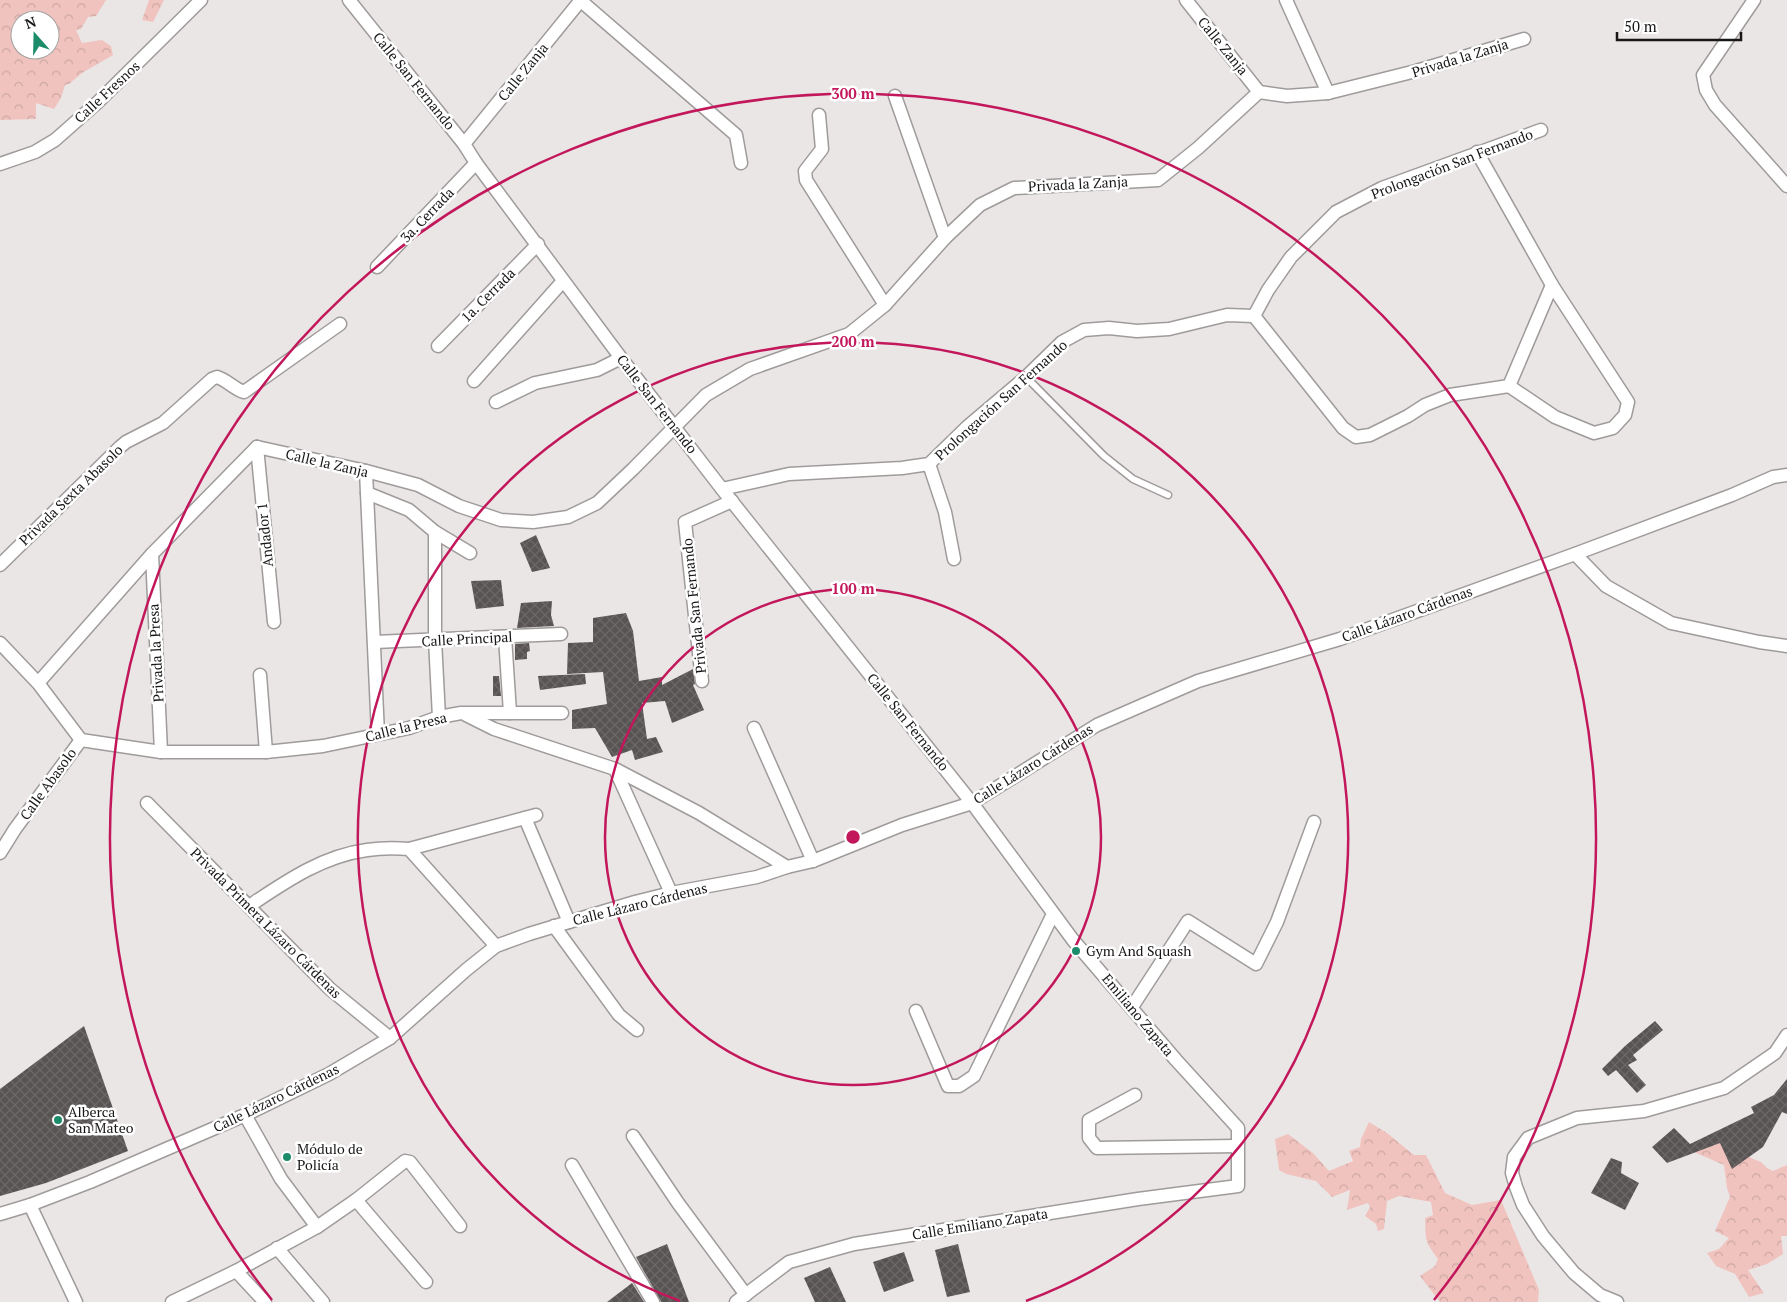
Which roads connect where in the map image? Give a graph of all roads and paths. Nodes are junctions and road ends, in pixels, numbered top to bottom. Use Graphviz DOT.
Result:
graph roads {
  1 [pos="201,0"];
  2 [pos="349,0"];
  3 [pos="581,0"];
  4 [pos="1186,0"];
  5 [pos="1286,0"];
  6 [pos="1754,0"];
  7 [pos="1524,39"];
  8 [pos="1259,92"];
  9 [pos="1328,93"];
  10 [pos="895,96"];
  11 [pos="819,115"];
  12 [pos="1541,130"];
  13 [pos="464,144"];
  14 [pos="1477,152"];
  15 [pos="476,163"];
  16 [pos="741,163"];
  17 [pos="0,164"];
  18 [pos="1787,186"];
  19 [pos="945,238"];
  20 [pos="538,244"];
  21 [pos="377,267"];
  22 [pos="563,281"];
  23 [pos="1552,286"];
  24 [pos="885,306"];
  25 [pos="1254,316"];
  26 [pos="340,324"];
  27 [pos="438,346"];
  28 [pos="621,358"];
  29 [pos="1026,377"];
  30 [pos="474,381"];
  31 [pos="1509,386"];
  32 [pos="496,402"];
  33 [pos="675,426"];
  34 [pos="257,447"];
  35 [pos="929,464"];
  36 [pos="366,471"];
  37 [pos="1787,476"];
  38 [pos="722,490"];
  39 [pos="367,493"];
  40 [pos="1168,495"];
  41 [pos="732,501"];
  42 [pos="435,532"];
  43 [pos="470,553"];
  44 [pos="152,554"];
  45 [pos="1575,554"];
  46 [pos="954,559"];
  47 [pos="0,565"];
  48 [pos="274,622"];
  49 [pos="561,634"];
  50 [pos="505,637"];
  51 [pos="435,640"];
  52 [pos="374,642"];
  53 [pos="0,643"];
  54 [pos="1787,646"];
  55 [pos="260,675"];
  56 [pos="702,681"];
  57 [pos="38,683"];
  58 [pos="461,713"];
  59 [pos="510,713"];
  60 [pos="562,713"];
  61 [pos="439,717"];
  62 [pos="754,728"];
  63 [pos="378,734"];
  64 [pos="81,740"];
  65 [pos="161,752"];
  66 [pos="266,752"];
  67 [pos="615,768"];
  68 [pos="147,803"];
  69 [pos="972,803"];
  70 [pos="1314,822"];
  71 [pos="409,849"];
  72 [pos="0,853"];
  73 [pos="814,861"];
  74 [pos="786,867"];
  75 [pos="671,893"];
  76 [pos="249,906"];
  77 [pos="1054,914"];
  78 [pos="569,922"];
  79 [pos="554,926"];
  80 [pos="496,946"];
  81 [pos="1132,1008"];
  82 [pos="916,1010"];
  83 [pos="637,1030"];
  84 [pos="1787,1035"];
  85 [pos="390,1038"];
  86 [pos="1135,1095"];
  87 [pos="245,1115"];
  88 [pos="633,1136"];
  89 [pos="1238,1146"];
  90 [pos="572,1165"];
  91 [pos="1238,1186"];
  92 [pos="356,1200"];
  93 [pos="30,1205"];
  94 [pos="0,1214"];
  95 [pos="460,1226"];
  96 [pos="317,1227"];
  97 [pos="277,1248"];
  98 [pos="236,1271"];
  99 [pos="426,1282"];
  100 [pos="741,1298"];
  101 [pos="76,1302"];
  102 [pos="172,1302"];
  103 [pos="265,1302"];
  104 [pos="323,1302"];
  105 [pos="654,1302"];
  106 [pos="1617,1302"];
  1 -- 17 [label="street, Calle Fresnos"];
  2 -- 13 [label="street, Calle San Fernando"];
  3 -- 13 [label="street, Calle Zanja"];
  3 -- 16 [label="street"];
  4 -- 8 [label="street, Calle Zanja"];
  5 -- 9 [label="street"];
  6 -- 18 [label="street"];
  7 -- 9 [label="street, Privada la Zanja"];
  8 -- 9 [label="street, Privada la Zanja"];
  8 -- 19 [label="street, Privada la Zanja"];
  10 -- 19 [label="street"];
  11 -- 24 [label="street"];
  12 -- 14 [label="street, Prolongación San Fernando"];
  13 -- 15 [label="street, Calle San Fernando"];
  14 -- 23 [label="street"];
  14 -- 25 [label="street, Prolongación San Fernando"];
  15 -- 20 [label="street, Calle San Fernando"];
  15 -- 21 [label="street, 3a. Cerrada"];
  19 -- 24 [label="street, Privada la Zanja"];
  20 -- 22 [label="street, Calle San Fernando"];
  20 -- 27 [label="street, 1a. Cerrada"];
  22 -- 28 [label="street, Calle San Fernando"];
  22 -- 30 [label="street"];
  23 -- 31 [label="street"];
  23 -- 31 [label="street"];
  24 -- 33 [label="street, Privada la Zanja"];
  25 -- 29 [label="street, Prolongación San Fernando"];
  25 -- 31 [label="street"];
  26 -- 47 [label="street, Privada Sexta Abasolo"];
  28 -- 32 [label="street"];
  28 -- 33 [label="street, Calle San Fernando"];
  29 -- 35 [label="street, Prolongación San Fernando"];
  29 -- 40 [label="lane"];
  33 -- 36 [label="street, Calle la Zanja"];
  33 -- 38 [label="street, Calle San Fernando"];
  34 -- 36 [label="street, Calle la Zanja"];
  34 -- 44 [label="street"];
  34 -- 48 [label="street, Andador 1"];
  35 -- 38 [label="street, Prolongación San Fernando"];
  35 -- 46 [label="street"];
  36 -- 39 [label="street"];
  37 -- 45 [label="street, Calle Lázaro Cárdenas"];
  38 -- 41 [label="street, Calle San Fernando"];
  39 -- 42 [label="street"];
  39 -- 52 [label="street"];
  41 -- 56 [label="street, Privada San Fernando"];
  41 -- 69 [label="street, Calle San Fernando"];
  42 -- 43 [label="street"];
  42 -- 51 [label="street"];
  44 -- 57 [label="street"];
  44 -- 65 [label="street, Privada la Presa"];
  45 -- 54 [label="street"];
  45 -- 69 [label="street, Calle Lázaro Cárdenas"];
  49 -- 50 [label="street, Calle Principal"];
  50 -- 51 [label="street, Calle Principal"];
  50 -- 59 [label="street"];
  51 -- 52 [label="street, Calle Principal"];
  51 -- 61 [label="street"];
  52 -- 63 [label="street"];
  53 -- 57 [label="street"];
  55 -- 66 [label="street"];
  57 -- 64 [label="street"];
  58 -- 59 [label="street"];
  58 -- 61 [label="street, Calle la Presa"];
  58 -- 67 [label="street, Calle la Presa"];
  59 -- 60 [label="street"];
  61 -- 63 [label="street, Calle la Presa"];
  62 -- 73 [label="street"];
  63 -- 66 [label="street, Calle la Presa"];
  64 -- 65 [label="street, Calle la Presa"];
  64 -- 72 [label="street, Calle Abasolo"];
  65 -- 66 [label="street, Calle la Presa"];
  67 -- 74 [label="street, Calle la Presa"];
  67 -- 75 [label="street"];
  68 -- 76 [label="street, Privada Primera Lázaro Cárdenas"];
  69 -- 73 [label="street, Calle Lázaro Cárdenas"];
  69 -- 77 [label="street, Emiliano Zapata"];
  70 -- 81 [label="street"];
  71 -- 76 [label="street"];
  71 -- 78 [label="street"];
  71 -- 80 [label="street"];
  73 -- 74 [label="street, Calle Lázaro Cárdenas"];
  74 -- 75 [label="street, Calle Lázaro Cárdenas"];
  75 -- 78 [label="street, Calle Lázaro Cárdenas"];
  76 -- 85 [label="street, Privada Primera Lázaro Cárdenas"];
  77 -- 81 [label="street, Emiliano Zapata"];
  77 -- 82 [label="street"];
  78 -- 79 [label="street, Calle Lázaro Cárdenas"];
  79 -- 80 [label="street, Calle Lázaro Cárdenas"];
  79 -- 83 [label="street"];
  80 -- 85 [label="street, Calle Lázaro Cárdenas"];
  81 -- 89 [label="street, Emiliano Zapata"];
  84 -- 106 [label="street"];
  85 -- 87 [label="street, Calle Lázaro Cárdenas"];
  86 -- 89 [label="street"];
  87 -- 93 [label="street, Calle Lázaro Cárdenas"];
  87 -- 96 [label="street"];
  88 -- 100 [label="street"];
  89 -- 91 [label="street, Emiliano Zapata"];
  90 -- 105 [label="street"];
  91 -- 100 [label="street, Calle Emiliano Zapata"];
  92 -- 95 [label="street"];
  92 -- 96 [label="street"];
  92 -- 99 [label="street"];
  93 -- 94 [label="street, Calle Lázaro Cárdenas"];
  93 -- 101 [label="street"];
  96 -- 97 [label="street"];
  97 -- 98 [label="street"];
  97 -- 104 [label="street"];
  98 -- 102 [label="street"];
  98 -- 103 [label="street"];
}
